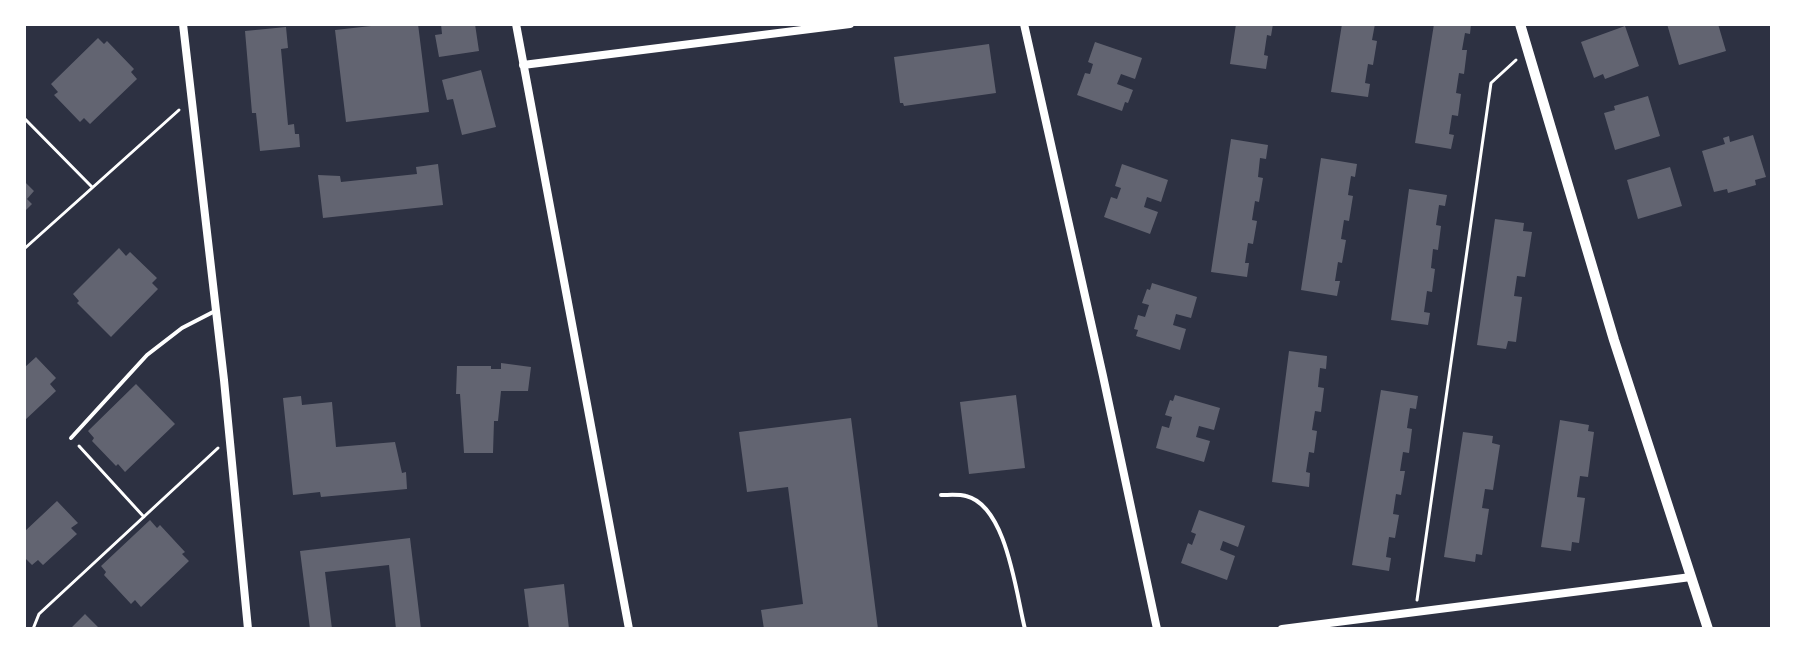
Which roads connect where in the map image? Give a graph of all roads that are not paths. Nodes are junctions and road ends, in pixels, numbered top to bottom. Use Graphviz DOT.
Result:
graph roads {
  1 [pos="183,24"];
  2 [pos="516,24"];
  3 [pos="850,24"];
  4 [pos="1024,24"];
  5 [pos="1520,24"];
  6 [pos="523,65"];
  7 [pos="216,311"];
  8 [pos="71,438"];
  9 [pos="941,495"];
  10 [pos="1691,577"];
  11 [pos="248,629"];
  12 [pos="629,629"];
  13 [pos="1025,629"];
  14 [pos="1157,629"];
  15 [pos="1282,629"];
  16 [pos="1708,629"];
  1 -- 7 [label="street"];
  2 -- 6 [label="street"];
  3 -- 6 [label="street"];
  4 -- 14 [label="street"];
  5 -- 10 [label="street"];
  6 -- 12 [label="street"];
  7 -- 8 [label="lane"];
  7 -- 11 [label="street"];
  9 -- 13 [label="lane"];
  10 -- 15 [label="street"];
  10 -- 16 [label="street"];
}
